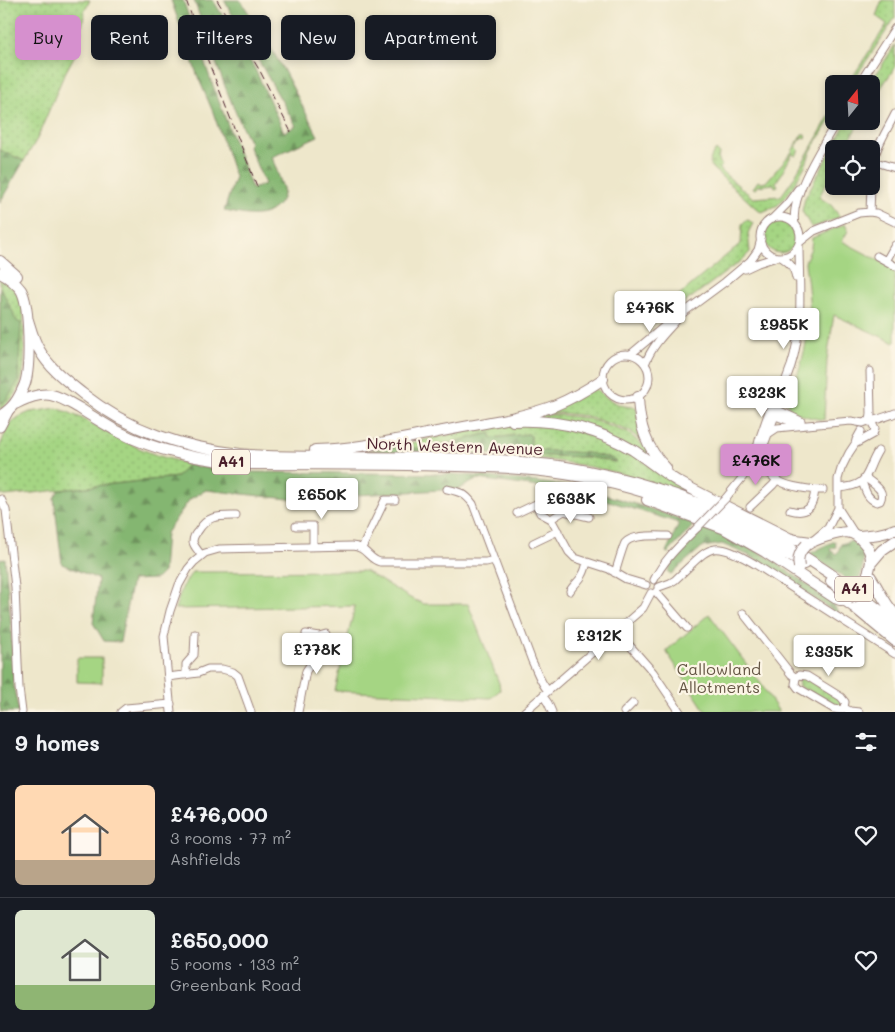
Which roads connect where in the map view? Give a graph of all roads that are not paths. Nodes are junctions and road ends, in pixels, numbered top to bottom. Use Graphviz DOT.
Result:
graph roads {
  1 [pos="894,31"];
  2 [pos="865,75"];
  3 [pos="895,114"];
  4 [pos="831,130"];
  5 [pos="880,143"];
  6 [pos="880,163"];
  7 [pos="895,168"];
  8 [pos="803,183"];
  9 [pos="871,195"];
  10 [pos="870,212"];
  11 [pos="772,219"];
  12 [pos="895,222"];
  13 [pos="796,225"];
  14 [pos="814,231"];
  15 [pos="761,239"];
  16 [pos="799,243"];
  17 [pos="895,245"];
  18 [pos="877,256"];
  19 [pos="779,257"];
  20 [pos="886,261"];
  21 [pos="0,262"];
  22 [pos="895,266"];
  23 [pos="0,267"];
  24 [pos="0,272"];
  25 [pos="10,278"];
  26 [pos="724,282"];
  27 [pos="800,295"];
  28 [pos="679,316"];
  29 [pos="28,320"];
  30 [pos="630,354"];
  31 [pos="645,364"];
  32 [pos="870,371"];
  33 [pos="603,379"];
  34 [pos="82,393"];
  35 [pos="638,397"];
  36 [pos="12,407"];
  37 [pos="774,412"];
  38 [pos="895,413"];
  39 [pos="0,416"];
  40 [pos="886,417"];
  41 [pos="480,424"];
  42 [pos="808,425"];
  43 [pos="864,426"];
  44 [pos="0,427"];
  45 [pos="875,429"];
  46 [pos="768,434"];
  47 [pos="868,436"];
  48 [pos="855,444"];
  49 [pos="216,450"];
  50 [pos="878,450"];
  51 [pos="787,453"];
  52 [pos="754,460"];
  53 [pos="464,466"];
  54 [pos="776,479"];
  55 [pos="838,488"];
  56 [pos="447,489"];
  57 [pos="692,489"];
  58 [pos="1,499"];
  59 [pos="395,500"];
  60 [pos="750,507"];
  61 [pos="838,508"];
  62 [pos="790,510"];
  63 [pos="517,513"];
  64 [pos="236,516"];
  65 [pos="589,517"];
  66 [pos="551,519"];
  67 [pos="296,526"];
  68 [pos="895,529"];
  69 [pos="558,531"];
  70 [pos="855,535"];
  71 [pos="668,536"];
  72 [pos="895,541"];
  73 [pos="533,543"];
  74 [pos="810,543"];
  75 [pos="313,546"];
  76 [pos="362,548"];
  77 [pos="201,555"];
  78 [pos="494,560"];
  79 [pos="586,562"];
  80 [pos="870,568"];
  81 [pos="615,573"];
  82 [pos="804,578"];
  83 [pos="654,580"];
  84 [pos="646,585"];
  85 [pos="570,591"];
  86 [pos="655,591"];
  87 [pos="846,600"];
  88 [pos="743,613"];
  89 [pos="895,614"];
  90 [pos="895,623"];
  91 [pos="687,628"];
  92 [pos="617,631"];
  93 [pos="895,632"];
  94 [pos="195,634"];
  95 [pos="306,634"];
  96 [pos="895,641"];
  97 [pos="895,654"];
  98 [pos="186,675"];
  99 [pos="168,678"];
  100 [pos="796,678"];
  101 [pos="546,693"];
  102 [pos="634,703"];
  103 [pos="171,708"];
  104 [pos="844,708"];
  105 [pos="22,712"];
  106 [pos="121,712"];
  107 [pos="251,712"];
  108 [pos="298,712"];
  109 [pos="524,712"];
  110 [pos="552,712"];
  111 [pos="624,712"];
  112 [pos="680,712"];
  113 [pos="859,712"];
  1 -- 2 [label="street"];
  3 -- 5 [label="street"];
  4 -- 8 [label="street"];
  6 -- 7 [label="street"];
  8 -- 11 [label="street"];
  8 -- 13 [label="street"];
  9 -- 10 [label="street"];
  10 -- 12 [label="street"];
  10 -- 14 [label="street"];
  11 -- 13 [label="street"];
  11 -- 15 [label="street"];
  13 -- 14 [label="street"];
  13 -- 16 [label="street"];
  14 -- 16 [label="street"];
  15 -- 19 [label="street"];
  15 -- 26 [label="street"];
  16 -- 19 [label="street"];
  16 -- 27 [label="street"];
  17 -- 20 [label="street"];
  18 -- 20 [label="street"];
  19 -- 26 [label="street"];
  19 -- 27 [label="street"];
  20 -- 22 [label="street"];
  21 -- 34 [label="highway"];
  23 -- 25 [label="highway"];
  24 -- 25 [label="highway"];
  25 -- 29 [label="highway"];
  26 -- 28 [label="street"];
  27 -- 37 [label="street"];
  28 -- 30 [label="street"];
  28 -- 31 [label="street"];
  29 -- 34 [label="highway, North Western Avenue / A41"];
  29 -- 36 [label="highway"];
  30 -- 31 [label="street"];
  30 -- 33 [label="street"];
  31 -- 35 [label="street"];
  32 -- 43 [label="street"];
  33 -- 35 [label="street"];
  33 -- 41 [label="highway"];
  34 -- 49 [label="highway, North Western Avenue / A41"];
  35 -- 57 [label="highway"];
  36 -- 39 [label="highway, North Western Avenue"];
  36 -- 44 [label="main road"];
  36 -- 53 [label="highway, North Western Avenue / A41"];
  37 -- 42 [label="street"];
  37 -- 46 [label="street"];
  37 -- 52 [label="street"];
  38 -- 40 [label="street"];
  40 -- 43 [label="street"];
  40 -- 45 [label="street"];
  41 -- 49 [label="highway"];
  41 -- 57 [label="highway"];
  42 -- 43 [label="street"];
  42 -- 46 [label="street"];
  43 -- 45 [label="street"];
  43 -- 47 [label="street"];
  43 -- 48 [label="street"];
  45 -- 47 [label="street"];
  46 -- 52 [label="street"];
  47 -- 48 [label="street"];
  48 -- 55 [label="street"];
  49 -- 90 [label="highway, North Western Avenue / A41"];
  50 -- 55 [label="street"];
  51 -- 54 [label="street"];
  52 -- 54 [label="street"];
  52 -- 83 [label="street, bridge"];
  53 -- 82 [label="highway"];
  53 -- 93 [label="highway, North Western Avenue / A41"];
  54 -- 60 [label="street"];
  54 -- 62 [label="street"];
  55 -- 61 [label="street"];
  56 -- 78 [label="street"];
  57 -- 74 [label="highway"];
  58 -- 105 [label="street"];
  59 -- 76 [label="street"];
  61 -- 70 [label="street"];
  61 -- 74 [label="street"];
  63 -- 66 [label="street"];
  64 -- 77 [label="street"];
  65 -- 66 [label="street"];
  66 -- 69 [label="street"];
  67 -- 75 [label="street"];
  68 -- 70 [label="highway"];
  69 -- 73 [label="street"];
  69 -- 79 [label="street"];
  70 -- 74 [label="highway"];
  70 -- 80 [label="highway"];
  71 -- 81 [label="street"];
  72 -- 80 [label="highway"];
  74 -- 82 [label="highway, bridge"];
  75 -- 76 [label="street"];
  75 -- 77 [label="street"];
  76 -- 78 [label="street"];
  77 -- 99 [label="street"];
  78 -- 101 [label="street"];
  79 -- 81 [label="street"];
  79 -- 85 [label="street"];
  80 -- 87 [label="highway, bridge"];
  80 -- 89 [label="highway"];
  81 -- 84 [label="street"];
  82 -- 87 [label="highway"];
  83 -- 84 [label="street"];
  83 -- 86 [label="street"];
  84 -- 86 [label="street"];
  86 -- 91 [label="street"];
  86 -- 92 [label="street"];
  86 -- 97 [label="street"];
  87 -- 96 [label="highway"];
  88 -- 100 [label="street"];
  92 -- 101 [label="street"];
  92 -- 112 [label="street"];
  94 -- 98 [label="street"];
  95 -- 108 [label="street"];
  98 -- 99 [label="street"];
  98 -- 107 [label="street"];
  99 -- 103 [label="street"];
  100 -- 104 [label="street"];
  100 -- 104 [label="street"];
  101 -- 109 [label="street"];
  101 -- 110 [label="street"];
  102 -- 111 [label="street"];
  103 -- 106 [label="street"];
  104 -- 113 [label="street"];
}
